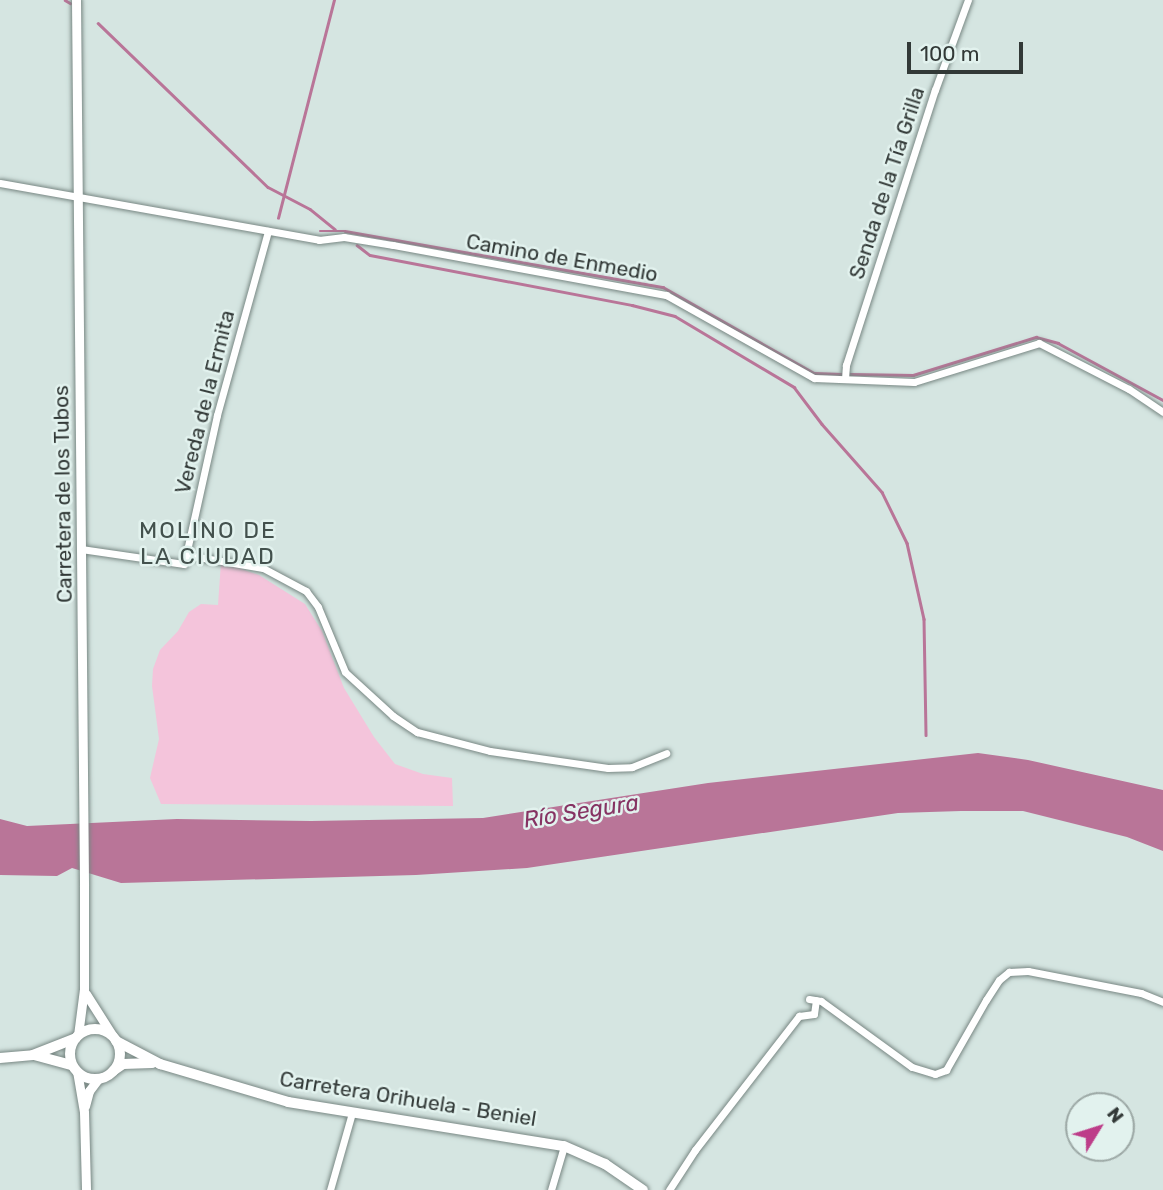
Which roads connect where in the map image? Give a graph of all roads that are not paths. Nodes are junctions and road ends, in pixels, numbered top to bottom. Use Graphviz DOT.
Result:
graph roads {
  1 [pos="76,0"];
  2 [pos="968,0"];
  3 [pos="0,183"];
  4 [pos="77,198"];
  5 [pos="268,231"];
  6 [pos="845,379"];
  7 [pos="1163,412"];
  8 [pos="81,549"];
  9 [pos="186,555"];
  10 [pos="666,753"];
  11 [pos="84,989"];
  12 [pos="1163,1002"];
  13 [pos="77,1036"];
  14 [pos="115,1040"];
  15 [pos="33,1055"];
  16 [pos="0,1058"];
  17 [pos="160,1064"];
  18 [pos="74,1068"];
  19 [pos="113,1071"];
  20 [pos="97,1079"];
  21 [pos="84,1112"];
  22 [pos="352,1113"];
  23 [pos="564,1146"];
  24 [pos="86,1190"];
  25 [pos="330,1190"];
  26 [pos="551,1190"];
  27 [pos="643,1190"];
  28 [pos="669,1190"];
  1 -- 4 [label="street, Carretera de los Tubos"];
  2 -- 6 [label="street, Senda de la Tía Grilla"];
  3 -- 4 [label="street, Camino de Enmedio"];
  4 -- 5 [label="street, Camino de Enmedio"];
  4 -- 8 [label="street, Carretera de los Tubos"];
  5 -- 6 [label="street, Camino de Enmedio"];
  5 -- 9 [label="street, Vereda de la Ermita"];
  6 -- 7 [label="street, Camino de Enmedio"];
  8 -- 9 [label="street"];
  8 -- 11 [label="street, Carretera de los Tubos"];
  9 -- 10 [label="street"];
  11 -- 13 [label="street, Carretera de los Tubos"];
  11 -- 14 [label="street"];
  12 -- 28 [label="street"];
  13 -- 14 [label="main road"];
  13 -- 15 [label="main road"];
  13 -- 18 [label="main road"];
  14 -- 17 [label="main road, Carretera Orihuela - Beniel"];
  14 -- 19 [label="main road"];
  15 -- 16 [label="main road"];
  15 -- 18 [label="main road"];
  17 -- 19 [label="main road, Carretera Orihuela - Beniel"];
  17 -- 22 [label="main road, Carretera Orihuela - Beniel"];
  18 -- 20 [label="main road"];
  18 -- 21 [label="street"];
  19 -- 20 [label="main road"];
  20 -- 21 [label="street"];
  21 -- 24 [label="street"];
  22 -- 23 [label="main road, Carretera Orihuela - Beniel"];
  22 -- 25 [label="street"];
  23 -- 26 [label="street"];
  23 -- 27 [label="main road, Carretera Orihuela - Beniel"];
}
